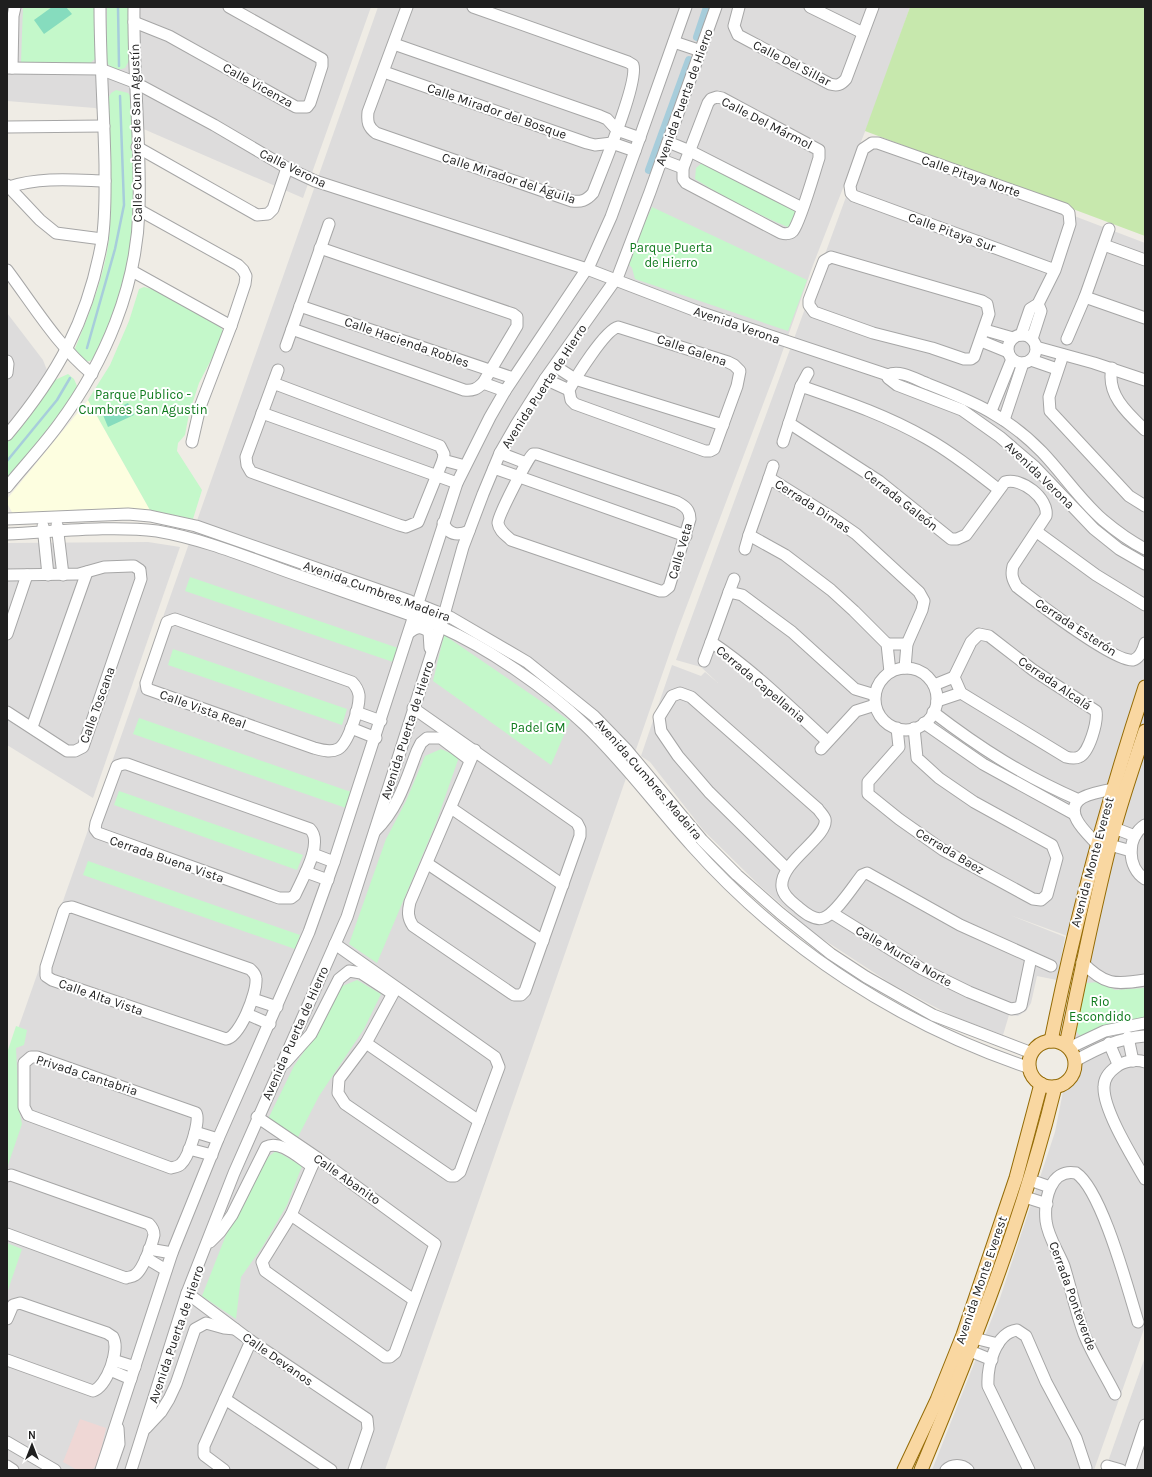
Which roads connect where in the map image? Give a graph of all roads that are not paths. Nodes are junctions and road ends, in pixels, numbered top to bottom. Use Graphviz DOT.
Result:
graph roads {
  1 [pos="100,7"];
  2 [pos="134,7"];
  3 [pos="229,7"];
  4 [pos="407,7"];
  5 [pos="473,7"];
  6 [pos="686,7"];
  7 [pos="716,7"];
  8 [pos="739,7"];
  9 [pos="810,7"];
  10 [pos="873,7"];
  11 [pos="12,13"];
  12 [pos="134,22"];
  13 [pos="863,33"];
  14 [pos="674,42"];
  15 [pos="394,44"];
  16 [pos="701,51"];
  17 [pos="9,68"];
  18 [pos="100,69"];
  19 [pos="384,72"];
  20 [pos="134,82"];
  21 [pos="104,126"];
  22 [pos="7,127"];
  23 [pos="616,130"];
  24 [pos="640,138"];
  25 [pos="668,142"];
  26 [pos="612,143"];
  27 [pos="138,147"];
  28 [pos="635,151"];
  29 [pos="690,151"];
  30 [pos="662,160"];
  31 [pos="287,168"];
  32 [pos="683,168"];
  33 [pos="105,180"];
  34 [pos="8,186"];
  35 [pos="851,194"];
  36 [pos="802,208"];
  37 [pos="139,210"];
  38 [pos="329,224"];
  39 [pos="1110,229"];
  40 [pos="102,239"];
  41 [pos="1104,244"];
  42 [pos="320,248"];
  43 [pos="1145,260"];
  44 [pos="7,270"];
  45 [pos="132,270"];
  46 [pos="587,270"];
  47 [pos="1055,270"];
  48 [pos="615,281"];
  49 [pos="1085,297"];
  50 [pos="1038,304"];
  51 [pos="300,306"];
  52 [pos="1145,318"];
  53 [pos="231,326"];
  54 [pos="292,329"];
  55 [pos="985,330"];
  56 [pos="1017,337"];
  57 [pos="1067,339"];
  58 [pos="981,341"];
  59 [pos="1034,343"];
  60 [pos="286,346"];
  61 [pos="66,351"];
  62 [pos="1063,355"];
  63 [pos="1010,356"];
  64 [pos="7,361"];
  65 [pos="1027,362"];
  66 [pos="555,366"];
  67 [pos="1112,368"];
  68 [pos="1058,369"];
  69 [pos="278,370"];
  70 [pos="491,370"];
  71 [pos="7,373"];
  72 [pos="92,374"];
  73 [pos="808,374"];
  74 [pos="888,375"];
  75 [pos="513,378"];
  76 [pos="545,379"];
  77 [pos="575,379"];
  78 [pos="1145,380"];
  79 [pos="273,384"];
  80 [pos="483,384"];
  81 [pos="801,386"];
  82 [pos="569,390"];
  83 [pos="505,391"];
  84 [pos="991,411"];
  85 [pos="262,413"];
  86 [pos="1004,420"];
  87 [pos="789,423"];
  88 [pos="723,425"];
  89 [pos="1145,430"];
  90 [pos="7,434"];
  91 [pos="192,442"];
  92 [pos="783,442"];
  93 [pos="1042,452"];
  94 [pos="500,453"];
  95 [pos="442,455"];
  96 [pos="526,463"];
  97 [pos="465,466"];
  98 [pos="773,466"];
  99 [pos="1035,467"];
  100 [pos="494,468"];
  101 [pos="436,476"];
  102 [pos="520,477"];
  103 [pos="768,478"];
  104 [pos="457,483"];
  105 [pos="1050,483"];
  106 [pos="1026,486"];
  107 [pos="7,487"];
  108 [pos="998,489"];
  109 [pos="1038,497"];
  110 [pos="1145,506"];
  111 [pos="56,517"];
  112 [pos="42,518"];
  113 [pos="7,520"];
  114 [pos="443,523"];
  115 [pos="469,531"];
  116 [pos="44,532"];
  117 [pos="58,532"];
  118 [pos="1037,532"];
  119 [pos="7,534"];
  120 [pos="749,535"];
  121 [pos="686,536"];
  122 [pos="438,541"];
  123 [pos="463,547"];
  124 [pos="744,549"];
  125 [pos="1145,550"];
  126 [pos="1145,564"];
  127 [pos="87,572"];
  128 [pos="63,574"];
  129 [pos="7,575"];
  130 [pos="27,575"];
  131 [pos="48,576"];
  132 [pos="734,579"];
  133 [pos="729,592"];
  134 [pos="418,604"];
  135 [pos="1145,605"];
  136 [pos="444,615"];
  137 [pos="415,616"];
  138 [pos="440,626"];
  139 [pos="410,632"];
  140 [pos="7,634"];
  141 [pos="711,642"];
  142 [pos="1145,643"];
  143 [pos="887,644"];
  144 [pos="907,644"];
  145 [pos="429,660"];
  146 [pos="704,661"];
  147 [pos="905,668"];
  148 [pos="890,672"];
  149 [pos="954,678"];
  150 [pos="934,685"];
  151 [pos="1145,687"];
  152 [pos="855,689"];
  153 [pos="961,693"];
  154 [pos="875,700"];
  155 [pos="935,707"];
  156 [pos="413,708"];
  157 [pos="856,711"];
  158 [pos="7,712"];
  159 [pos="356,712"];
  160 [pos="381,721"];
  161 [pos="924,723"];
  162 [pos="32,727"];
  163 [pos="351,728"];
  164 [pos="897,728"];
  165 [pos="914,728"];
  166 [pos="1145,731"];
  167 [pos="376,738"];
  168 [pos="472,755"];
  169 [pos="1125,769"];
  170 [pos="1112,790"];
  171 [pos="1079,800"];
  172 [pos="451,808"];
  173 [pos="1074,814"];
  174 [pos="1145,825"];
  175 [pos="1108,826"];
  176 [pos="374,832"];
  177 [pos="1135,836"];
  178 [pos="1103,845"];
  179 [pos="1131,851"];
  180 [pos="313,854"];
  181 [pos="334,862"];
  182 [pos="428,864"];
  183 [pos="787,870"];
  184 [pos="306,872"];
  185 [pos="1145,879"];
  186 [pos="328,880"];
  187 [pos="563,885"];
  188 [pos="791,901"];
  189 [pos="801,910"];
  190 [pos="780,913"];
  191 [pos="832,913"];
  192 [pos="771,923"];
  193 [pos="790,923"];
  194 [pos="782,932"];
  195 [pos="543,941"];
  196 [pos="335,944"];
  197 [pos="1031,958"];
  198 [pos="1082,962"];
  199 [pos="1051,966"];
  200 [pos="1145,980"];
  201 [pos="394,991"];
  202 [pos="253,999"];
  203 [pos="277,1007"];
  204 [pos="247,1014"];
  205 [pos="1145,1023"];
  206 [pos="270,1024"];
  207 [pos="1145,1036"];
  208 [pos="1128,1037"];
  209 [pos="1051,1041"];
  210 [pos="366,1043"];
  211 [pos="1109,1043"];
  212 [pos="1068,1047"];
  213 [pos="1032,1053"];
  214 [pos="1075,1060"];
  215 [pos="1145,1062"];
  216 [pos="1126,1063"];
  217 [pos="280,1067"];
  218 [pos="1030,1068"];
  219 [pos="1041,1084"];
  220 [pos="1055,1087"];
  221 [pos="257,1117"];
  222 [pos="479,1121"];
  223 [pos="195,1132"];
  224 [pos="218,1139"];
  225 [pos="189,1148"];
  226 [pos="212,1155"];
  227 [pos="314,1161"];
  228 [pos="7,1176"];
  229 [pos="1145,1179"];
  230 [pos="1030,1180"];
  231 [pos="1049,1195"];
  232 [pos="1025,1197"];
  233 [pos="291,1215"];
  234 [pos="7,1234"];
  235 [pos="208,1244"];
  236 [pos="992,1249"];
  237 [pos="148,1253"];
  238 [pos="172,1253"];
  239 [pos="1005,1255"];
  240 [pos="166,1270"];
  241 [pos="187,1293"];
  242 [pos="414,1300"];
  243 [pos="7,1319"];
  244 [pos="1138,1322"];
  245 [pos="236,1329"];
  246 [pos="969,1337"];
  247 [pos="251,1341"];
  248 [pos="970,1351"];
  249 [pos="995,1352"];
  250 [pos="7,1360"];
  251 [pos="111,1365"];
  252 [pos="134,1367"];
  253 [pos="131,1379"];
  254 [pos="1115,1394"];
  255 [pos="225,1399"];
  256 [pos="942,1403"];
  257 [pos="117,1424"];
  258 [pos="1145,1425"];
  259 [pos="143,1432"];
  260 [pos="7,1442"];
  261 [pos="7,1466"];
  262 [pos="1107,1466"];
  263 [pos="1086,1468"];
  264 [pos="13,1470"];
  265 [pos="54,1470"];
  266 [pos="101,1470"];
  267 [pos="110,1470"];
  268 [pos="131,1470"];
  269 [pos="224,1470"];
  270 [pos="331,1470"];
  271 [pos="354,1470"];
  272 [pos="904,1470"];
  273 [pos="921,1470"];
  274 [pos="946,1470"];
  275 [pos="968,1470"];
  276 [pos="1029,1470"];
  277 [pos="1121,1470"];
  278 [pos="1130,1470"];
  1 -- 18 [label="street"];
  2 -- 12 [label="street, Calle Cumbres de San Agustín"];
  3 -- 12 [label="street, Calle Vicenza"];
  4 -- 15 [label="street, Calle Mirador del Águila"];
  5 -- 23 [label="street, Calle Mirador del Águila"];
  6 -- 14 [label="street, Avenida Puerta de Hierro"];
  7 -- 16 [label="street, Avenida Puerta de Hierro"];
  8 -- 13 [label="street, Calle Del Sillar"];
  9 -- 13 [label="street"];
  10 -- 13 [label="street, Calle Del Sillar"];
  11 -- 17 [label="street"];
  12 -- 20 [label="street, Calle Cumbres de San Agustín"];
  14 -- 16 [label="street"];
  14 -- 24 [label="street, Avenida Puerta de Hierro"];
  15 -- 19 [label="street, Calle Mirador del Águila"];
  15 -- 23 [label="street"];
  16 -- 25 [label="street, Avenida Puerta de Hierro"];
  17 -- 18 [label="street, Calle Verona"];
  18 -- 20 [label="street, Calle Verona"];
  18 -- 21 [label="street"];
  19 -- 26 [label="street, Calle Mirador del Bosque"];
  19 -- 26 [label="street, Calle Mirador del Águila"];
  20 -- 27 [label="street, Calle Cumbres de San Agustín"];
  20 -- 31 [label="street, Calle Verona"];
  21 -- 22 [label="street"];
  21 -- 33 [label="street"];
  23 -- 24 [label="street"];
  23 -- 26 [label="street, Calle Mirador del Águila"];
  24 -- 28 [label="street, Avenida Puerta de Hierro"];
  25 -- 29 [label="street"];
  25 -- 30 [label="street, Avenida Puerta de Hierro"];
  26 -- 28 [label="street"];
  27 -- 31 [label="street"];
  27 -- 37 [label="street, Calle Cumbres de San Agustín"];
  28 -- 46 [label="street, Avenida Puerta de Hierro"];
  29 -- 32 [label="street, Calle Del Mármol"];
  29 -- 36 [label="street"];
  29 -- 36 [label="street, Calle Del Mármol"];
  30 -- 32 [label="street"];
  30 -- 48 [label="street, Avenida Puerta de Hierro"];
  31 -- 46 [label="street, Calle Verona"];
  32 -- 36 [label="street, Calle Del Mármol"];
  33 -- 34 [label="street"];
  33 -- 40 [label="street"];
  34 -- 40 [label="street"];
  35 -- 47 [label="street, Calle Pitaya Sur"];
  35 -- 47 [label="street, Calle Pitaya Norte"];
  37 -- 45 [label="street, Calle Cumbres de San Agustín"];
  37 -- 53 [label="street"];
  38 -- 42 [label="street"];
  39 -- 41 [label="street"];
  40 -- 61 [label="street"];
  41 -- 43 [label="street"];
  41 -- 49 [label="street"];
  42 -- 51 [label="street"];
  42 -- 70 [label="street"];
  44 -- 61 [label="street"];
  45 -- 53 [label="street"];
  45 -- 72 [label="street, Calle Cumbres de San Agustín"];
  46 -- 48 [label="street, Avenida Verona"];
  46 -- 75 [label="street, Avenida Puerta de Hierro"];
  47 -- 50 [label="street"];
  48 -- 66 [label="street, Avenida Puerta de Hierro"];
  48 -- 74 [label="street, Avenida Verona"];
  49 -- 52 [label="street"];
  49 -- 57 [label="street"];
  50 -- 56 [label="street"];
  50 -- 59 [label="street"];
  51 -- 54 [label="street"];
  51 -- 70 [label="street, Calle Hacienda Robles"];
  53 -- 91 [label="street"];
  54 -- 60 [label="street"];
  54 -- 80 [label="street, Calle Hacienda Robles"];
  55 -- 56 [label="street"];
  55 -- 58 [label="street"];
  55 -- 58 [label="street"];
  56 -- 59 [label="street"];
  56 -- 63 [label="street"];
  58 -- 63 [label="street"];
  59 -- 62 [label="street"];
  59 -- 65 [label="street"];
  61 -- 72 [label="street"];
  61 -- 90 [label="street"];
  62 -- 67 [label="street"];
  62 -- 68 [label="street"];
  63 -- 65 [label="street"];
  63 -- 84 [label="street"];
  64 -- 71 [label="street"];
  65 -- 68 [label="street"];
  65 -- 86 [label="street"];
  66 -- 76 [label="street, Avenida Puerta de Hierro"];
  66 -- 77 [label="street"];
  67 -- 78 [label="street"];
  67 -- 89 [label="street"];
  68 -- 110 [label="street"];
  69 -- 79 [label="street"];
  70 -- 75 [label="street, Calle Hacienda Robles"];
  70 -- 80 [label="street"];
  72 -- 107 [label="street, Calle Cumbres de San Agustín"];
  73 -- 81 [label="street"];
  74 -- 84 [label="street, Avenida Verona"];
  74 -- 99 [label="street, Avenida Verona"];
  75 -- 83 [label="street, Avenida Puerta de Hierro"];
  76 -- 82 [label="street"];
  76 -- 94 [label="street, Avenida Puerta de Hierro"];
  77 -- 82 [label="street, Calle Galena"];
  77 -- 88 [label="street"];
  77 -- 88 [label="street, Calle Galena"];
  79 -- 85 [label="street"];
  79 -- 95 [label="street"];
  80 -- 83 [label="street"];
  81 -- 87 [label="street"];
  81 -- 108 [label="street"];
  82 -- 88 [label="street, Calle Galena"];
  83 -- 97 [label="street, Avenida Puerta de Hierro"];
  84 -- 86 [label="street, Avenida Verona"];
  85 -- 101 [label="street"];
  85 -- 101 [label="street"];
  86 -- 93 [label="street, Avenida Verona"];
  87 -- 92 [label="street"];
  87 -- 108 [label="street, Cerrada Galeón"];
  93 -- 99 [label="street"];
  93 -- 125 [label="street, Avenida Verona"];
  94 -- 96 [label="street"];
  94 -- 100 [label="street, Avenida Puerta de Hierro"];
  95 -- 97 [label="street"];
  95 -- 101 [label="street"];
  96 -- 102 [label="street, Calle Veta"];
  96 -- 121 [label="street, Calle Veta"];
  97 -- 104 [label="street, Avenida Puerta de Hierro"];
  98 -- 103 [label="street"];
  99 -- 105 [label="street, Avenida Verona"];
  99 -- 106 [label="street"];
  100 -- 102 [label="street"];
  100 -- 115 [label="street, Avenida Puerta de Hierro"];
  101 -- 104 [label="street"];
  102 -- 121 [label="street"];
  102 -- 121 [label="street, Calle Veta"];
  103 -- 120 [label="street, Cerrada Dimas"];
  103 -- 144 [label="street, Cerrada Dimas"];
  104 -- 114 [label="street, Avenida Puerta de Hierro"];
  105 -- 109 [label="street"];
  105 -- 126 [label="street, Avenida Verona"];
  106 -- 108 [label="street, Cerrada Galeón"];
  106 -- 109 [label="street, Cerrada Esterón"];
  109 -- 118 [label="street, Cerrada Esterón"];
  111 -- 112 [label="street, Avenida Cumbres Madeira"];
  111 -- 117 [label="street"];
  111 -- 134 [label="street, Avenida Cumbres Madeira"];
  112 -- 113 [label="street, Avenida Cumbres Madeira"];
  112 -- 116 [label="street"];
  114 -- 115 [label="street"];
  114 -- 122 [label="street, Avenida Puerta de Hierro"];
  115 -- 123 [label="street, Avenida Puerta de Hierro"];
  116 -- 117 [label="street, Avenida Cumbres Madeira"];
  116 -- 119 [label="street, Avenida Cumbres Madeira"];
  116 -- 131 [label="street"];
  117 -- 128 [label="street"];
  117 -- 137 [label="street, Avenida Cumbres Madeira"];
  118 -- 135 [label="street"];
  118 -- 142 [label="street, Cerrada Esterón"];
  120 -- 124 [label="street, Cerrada Dimas"];
  120 -- 143 [label="street"];
  122 -- 123 [label="street"];
  122 -- 134 [label="street, Avenida Puerta de Hierro"];
  123 -- 136 [label="street, Avenida Puerta de Hierro"];
  127 -- 128 [label="street"];
  127 -- 162 [label="street"];
  127 -- 162 [label="street, Calle Toscana"];
  128 -- 131 [label="street"];
  129 -- 130 [label="street"];
  130 -- 131 [label="street"];
  130 -- 140 [label="street"];
  132 -- 133 [label="street, Cerrada Capellania"];
  133 -- 141 [label="street, Cerrada Capellania"];
  133 -- 152 [label="street"];
  134 -- 136 [label="street, Avenida Cumbres Madeira"];
  134 -- 137 [label="street, Avenida Puerta de Hierro"];
  136 -- 138 [label="street, Avenida Puerta de Hierro"];
  136 -- 190 [label="street, Avenida Cumbres Madeira"];
  137 -- 138 [label="street, Avenida Cumbres Madeira"];
  137 -- 139 [label="street, Avenida Puerta de Hierro"];
  138 -- 145 [label="street, Avenida Puerta de Hierro"];
  138 -- 192 [label="street, Avenida Cumbres Madeira"];
  139 -- 145 [label="street"];
  139 -- 160 [label="street, Avenida Puerta de Hierro"];
  141 -- 146 [label="street"];
  141 -- 157 [label="street, Cerrada Capellania"];
  143 -- 144 [label="street"];
  143 -- 148 [label="street"];
  144 -- 147 [label="street, Cerrada Dimas"];
  145 -- 156 [label="street, Avenida Puerta de Hierro"];
  147 -- 148 [label="street"];
  147 -- 150 [label="street"];
  148 -- 154 [label="street"];
  149 -- 150 [label="street"];
  149 -- 153 [label="street"];
  149 -- 153 [label="street, Cerrada Alcalá"];
  150 -- 155 [label="street"];
  151 -- 169 [label="main road, Avenida Monte Everest"];
  152 -- 154 [label="street"];
  152 -- 157 [label="street"];
  153 -- 155 [label="street"];
  154 -- 157 [label="street, Cerrada Capellania"];
  154 -- 164 [label="street"];
  155 -- 161 [label="street"];
  155 -- 171 [label="street"];
  156 -- 168 [label="street"];
  156 -- 176 [label="street, Avenida Puerta de Hierro"];
  158 -- 162 [label="street, Calle Toscana"];
  159 -- 160 [label="street"];
  159 -- 163 [label="street, Calle Vista Real"];
  159 -- 163 [label="street, Calle Vista Real"];
  160 -- 167 [label="street, Avenida Puerta de Hierro"];
  161 -- 165 [label="street"];
  161 -- 173 [label="street"];
  163 -- 167 [label="street"];
  164 -- 165 [label="street"];
  164 -- 165 [label="street, Cerrada Baez"];
  166 -- 169 [label="main road, Avenida Monte Everest"];
  167 -- 181 [label="street, Avenida Puerta de Hierro"];
  168 -- 172 [label="street"];
  168 -- 176 [label="street"];
  168 -- 187 [label="street"];
  169 -- 170 [label="main road, Avenida Monte Everest"];
  169 -- 175 [label="main road, Avenida Monte Everest"];
  170 -- 171 [label="street"];
  170 -- 175 [label="main road, Avenida Monte Everest"];
  171 -- 173 [label="street"];
  172 -- 182 [label="street"];
  172 -- 187 [label="street"];
  173 -- 178 [label="street"];
  174 -- 177 [label="street"];
  175 -- 177 [label="street"];
  175 -- 178 [label="main road, Avenida Monte Everest"];
  176 -- 196 [label="street, Avenida Puerta de Hierro"];
  177 -- 179 [label="street"];
  178 -- 179 [label="street"];
  178 -- 198 [label="main road, Avenida Monte Everest"];
  178 -- 209 [label="main road, Avenida Monte Everest"];
  179 -- 185 [label="street"];
  180 -- 181 [label="street"];
  180 -- 184 [label="street, Cerrada Buena Vista"];
  180 -- 184 [label="street, Cerrada Buena Vista"];
  181 -- 186 [label="street, Avenida Puerta de Hierro"];
  182 -- 195 [label="street"];
  182 -- 195 [label="street"];
  183 -- 183 [label="street"];
  183 -- 188 [label="street"];
  184 -- 186 [label="street"];
  186 -- 203 [label="street, Avenida Puerta de Hierro"];
  187 -- 195 [label="street"];
  188 -- 189 [label="street"];
  188 -- 190 [label="street"];
  189 -- 191 [label="street"];
  189 -- 193 [label="street"];
  190 -- 192 [label="street"];
  190 -- 193 [label="street, Avenida Cumbres Madeira"];
  191 -- 197 [label="street"];
  191 -- 197 [label="street, Calle Murcia Norte"];
  192 -- 194 [label="street, Avenida Cumbres Madeira"];
  193 -- 194 [label="street"];
  193 -- 213 [label="street, Avenida Cumbres Madeira"];
  194 -- 218 [label="street, Avenida Cumbres Madeira"];
  196 -- 201 [label="street"];
  196 -- 217 [label="street, Avenida Puerta de Hierro"];
  197 -- 199 [label="street"];
  198 -- 200 [label="street"];
  198 -- 212 [label="main road, Avenida Monte Everest"];
  201 -- 210 [label="street"];
  201 -- 217 [label="street"];
  201 -- 222 [label="street"];
  202 -- 203 [label="street"];
  202 -- 204 [label="street, Calle Alta Vista"];
  202 -- 204 [label="street, Calle Alta Vista"];
  203 -- 206 [label="street, Avenida Puerta de Hierro"];
  204 -- 206 [label="street"];
  205 -- 212 [label="street"];
  206 -- 224 [label="street, Avenida Puerta de Hierro"];
  207 -- 208 [label="street"];
  208 -- 211 [label="street"];
  208 -- 216 [label="street"];
  209 -- 212 [label="main road"];
  209 -- 213 [label="main road"];
  210 -- 222 [label="street"];
  210 -- 222 [label="street"];
  211 -- 214 [label="street"];
  211 -- 216 [label="street"];
  212 -- 214 [label="main road"];
  213 -- 218 [label="main road"];
  214 -- 220 [label="main road"];
  215 -- 216 [label="street"];
  216 -- 229 [label="street"];
  217 -- 221 [label="street, Avenida Puerta de Hierro"];
  218 -- 219 [label="main road"];
  219 -- 220 [label="main road"];
  219 -- 236 [label="main road, Avenida Monte Everest"];
  220 -- 230 [label="main road, Avenida Monte Everest"];
  221 -- 227 [label="street, Calle Abanito"];
  221 -- 235 [label="street, Avenida Puerta de Hierro"];
  223 -- 224 [label="street"];
  223 -- 225 [label="street, Privada Cantabria"];
  223 -- 225 [label="street, Privada Cantabria"];
  224 -- 226 [label="street, Avenida Puerta de Hierro"];
  225 -- 226 [label="street"];
  226 -- 238 [label="street, Avenida Puerta de Hierro"];
  227 -- 233 [label="street"];
  227 -- 235 [label="street, Calle Abanito"];
  227 -- 242 [label="street, Calle Abanito"];
  228 -- 237 [label="street"];
  230 -- 231 [label="street"];
  230 -- 232 [label="main road, Avenida Monte Everest"];
  231 -- 232 [label="street"];
  231 -- 244 [label="street"];
  231 -- 254 [label="street, Cerrada Ponteverde"];
  232 -- 239 [label="main road, Avenida Monte Everest"];
  233 -- 242 [label="street"];
  233 -- 242 [label="street"];
  234 -- 237 [label="street"];
  235 -- 241 [label="street, Avenida Puerta de Hierro"];
  236 -- 239 [label="main road"];
  236 -- 246 [label="main road, Avenida Monte Everest"];
  237 -- 238 [label="street"];
  237 -- 240 [label="street"];
  238 -- 240 [label="street, Avenida Puerta de Hierro"];
  239 -- 246 [label="main road, Avenida Monte Everest"];
  240 -- 252 [label="street, Avenida Puerta de Hierro"];
  241 -- 245 [label="street, Calle Devanos"];
  241 -- 259 [label="street, Avenida Puerta de Hierro"];
  243 -- 251 [label="street"];
  245 -- 247 [label="street, Calle Devanos"];
  245 -- 259 [label="street"];
  246 -- 248 [label="main road, Avenida Monte Everest"];
  246 -- 249 [label="street"];
  246 -- 256 [label="main road, Avenida Monte Everest"];
  247 -- 255 [label="street"];
  247 -- 271 [label="street, Calle Devanos"];
  248 -- 249 [label="street"];
  248 -- 256 [label="main road, Avenida Monte Everest"];
  249 -- 263 [label="street"];
  249 -- 276 [label="street"];
  250 -- 251 [label="street"];
  251 -- 252 [label="street"];
  251 -- 253 [label="street"];
  252 -- 253 [label="street, Avenida Puerta de Hierro"];
  253 -- 257 [label="street, Avenida Puerta de Hierro"];
  255 -- 269 [label="street"];
  255 -- 270 [label="street"];
  256 -- 272 [label="main road, Avenida Monte Everest"];
  256 -- 273 [label="main road, Avenida Monte Everest"];
  257 -- 266 [label="street, Avenida Puerta de Hierro"];
  257 -- 267 [label="street"];
  258 -- 278 [label="street"];
  259 -- 268 [label="street, Avenida Puerta de Hierro"];
  260 -- 265 [label="street"];
  261 -- 264 [label="street"];
  262 -- 277 [label="street"];
  274 -- 275 [label="street"];
}
